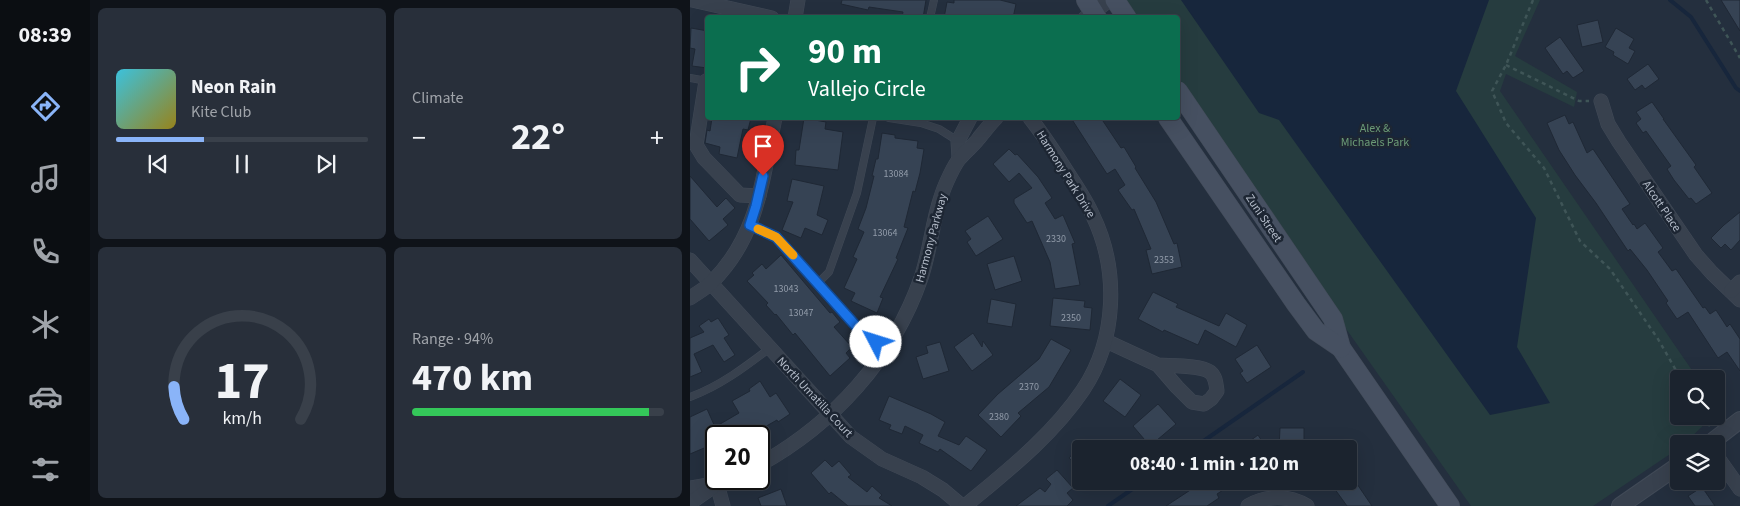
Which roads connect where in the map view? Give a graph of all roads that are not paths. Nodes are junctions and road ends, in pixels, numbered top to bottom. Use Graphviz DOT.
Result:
graph roads {
  1 [pos="692,0"];
  2 [pos="798,0"];
  3 [pos="934,0"];
  4 [pos="1110,0"];
  5 [pos="1115,0"];
  6 [pos="1091,12"];
  7 [pos="759,15"];
  8 [pos="796,15"];
  9 [pos="931,15"];
  10 [pos="1125,15"];
  11 [pos="690,78"];
  12 [pos="705,81"];
  13 [pos="705,93"];
  14 [pos="1180,94"];
  15 [pos="1601,101"];
  16 [pos="775,120"];
  17 [pos="873,120"];
  18 [pos="901,120"];
  19 [pos="969,120"];
  20 [pos="994,120"];
  21 [pos="1032,120"];
  22 [pos="1169,120"];
  23 [pos="958,141"];
  24 [pos="959,158"];
  25 [pos="759,196"];
  26 [pos="750,225"];
  27 [pos="690,260"];
  28 [pos="818,283"];
  29 [pos="711,284"];
  30 [pos="1737,291"];
  31 [pos="690,298"];
  32 [pos="1106,341"];
  33 [pos="770,348"];
  34 [pos="886,348"];
  35 [pos="1340,348"];
  36 [pos="1158,365"];
  37 [pos="690,396"];
  38 [pos="831,415"];
  39 [pos="1740,420"];
  40 [pos="1720,435"];
  41 [pos="770,458"];
  42 [pos="1725,468"];
  43 [pos="1670,471"];
  44 [pos="705,485"];
  45 [pos="690,488"];
  46 [pos="1740,489"];
  47 [pos="710,490"];
  48 [pos="723,490"];
  49 [pos="690,503"];
  50 [pos="723,506"];
  51 [pos="964,506"];
  52 [pos="1248,506"];
  53 [pos="1306,506"];
  54 [pos="1450,506"];
  55 [pos="1620,506"];
  1 -- 7 [label="street"];
  2 -- 8 [label="street"];
  3 -- 9 [label="lane"];
  4 -- 6 [label="street"];
  5 -- 10 [label="main road"];
  11 -- 12 [label="lane"];
  13 -- 25 [label="street"];
  14 -- 35 [label="main road, Zuni Street"];
  15 -- 30 [label="street, Alcott Place"];
  16 -- 25 [label="street"];
  17 -- 28 [label="lane"];
  18 -- 23 [label="lane"];
  19 -- 23 [label="street"];
  20 -- 24 [label="street, Harmony Parkway"];
  21 -- 32 [label="street, Harmony Park Drive"];
  22 -- 35 [label="main road, Zuni Street"];
  23 -- 24 [label="street, Harmony Parkway"];
  24 -- 34 [label="street, Harmony Parkway"];
  25 -- 26 [label="street"];
  26 -- 28 [label="lane"];
  26 -- 29 [label="street"];
  27 -- 29 [label="street, North Umatilla Court"];
  28 -- 34 [label="lane"];
  29 -- 31 [label="street"];
  29 -- 33 [label="street, North Umatilla Court"];
  32 -- 36 [label="street"];
  32 -- 51 [label="street, Harmony Park Drive"];
  33 -- 37 [label="lane"];
  33 -- 38 [label="street, North Umatilla Court"];
  34 -- 38 [label="street, Harmony Parkway"];
  35 -- 54 [label="main road, Zuni Street"];
  38 -- 41 [label="street, Harmony Parkway"];
  38 -- 51 [label="street, North Umatilla Court"];
  39 -- 40 [label="street"];
  42 -- 46 [label="street"];
  43 -- 55 [label="street"];
  44 -- 45 [label="street"];
  47 -- 49 [label="street"];
  48 -- 50 [label="street"];
  52 -- 53 [label="street"];
}
